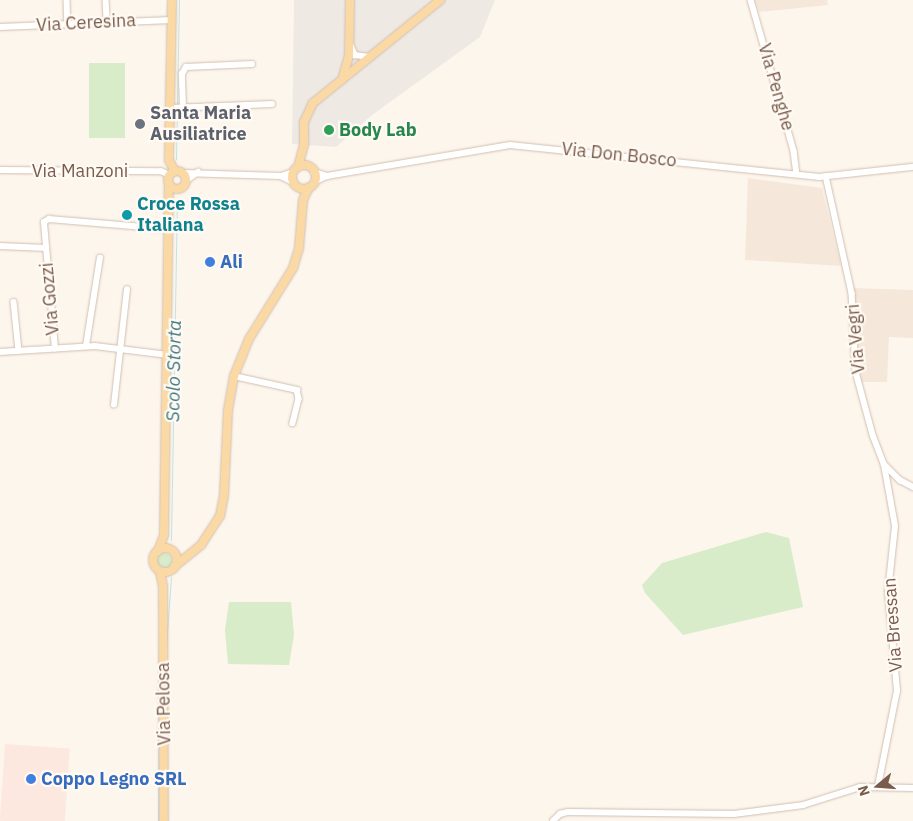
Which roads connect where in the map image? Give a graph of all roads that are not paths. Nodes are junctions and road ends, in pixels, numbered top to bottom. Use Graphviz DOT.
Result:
graph roads {
  1 [pos="67,0"];
  2 [pos="106,0"];
  3 [pos="172,0"];
  4 [pos="350,0"];
  5 [pos="440,0"];
  6 [pos="751,0"];
  7 [pos="108,20"];
  8 [pos="172,20"];
  9 [pos="68,23"];
  10 [pos="0,27"];
  11 [pos="350,40"];
  12 [pos="372,57"];
  13 [pos="252,64"];
  14 [pos="342,80"];
  15 [pos="272,104"];
  16 [pos="177,108"];
  17 [pos="303,149"];
  18 [pos="169,160"];
  19 [pos="913,167"];
  20 [pos="311,169"];
  21 [pos="0,170"];
  22 [pos="295,170"];
  23 [pos="161,171"];
  24 [pos="198,172"];
  25 [pos="176,173"];
  26 [pos="797,174"];
  27 [pos="281,176"];
  28 [pos="327,176"];
  29 [pos="826,176"];
  30 [pos="186,181"];
  31 [pos="169,184"];
  32 [pos="296,185"];
  33 [pos="312,185"];
  34 [pos="178,189"];
  35 [pos="168,199"];
  36 [pos="303,200"];
  37 [pos="168,229"];
  38 [pos="0,246"];
  39 [pos="46,248"];
  40 [pos="100,258"];
  41 [pos="127,290"];
  42 [pos="14,302"];
  43 [pos="86,346"];
  44 [pos="54,349"];
  45 [pos="122,349"];
  46 [pos="19,351"];
  47 [pos="0,352"];
  48 [pos="168,356"];
  49 [pos="234,376"];
  50 [pos="114,405"];
  51 [pos="292,423"];
  52 [pos="884,464"];
  53 [pos="913,488"];
  54 [pos="164,535"];
  55 [pos="158,551"];
  56 [pos="194,551"];
  57 [pos="172,552"];
  58 [pos="168,570"];
  59 [pos="878,786"];
  60 [pos="913,788"];
  61 [pos="164,821"];
  62 [pos="553,821"];
  1 -- 9 [label="street"];
  2 -- 7 [label="street"];
  3 -- 8 [label="main road"];
  4 -- 11 [label="main road"];
  5 -- 12 [label="main road"];
  6 -- 26 [label="street, Via Penghe"];
  7 -- 8 [label="street, Via Ceresina"];
  7 -- 9 [label="street, Via Ceresina"];
  8 -- 16 [label="main road"];
  9 -- 10 [label="street, Via Ceresina"];
  11 -- 12 [label="street"];
  11 -- 14 [label="main road"];
  12 -- 14 [label="main road"];
  13 -- 16 [label="street"];
  14 -- 17 [label="main road"];
  15 -- 16 [label="street"];
  16 -- 18 [label="main road"];
  17 -- 20 [label="main road"];
  17 -- 22 [label="main road"];
  18 -- 23 [label="street"];
  18 -- 25 [label="main road"];
  19 -- 29 [label="street, Via Don Bosco"];
  20 -- 22 [label="main road, Via Don Bosco"];
  20 -- 28 [label="street, Via Don Bosco"];
  20 -- 33 [label="main road"];
  21 -- 23 [label="street, Via Manzoni"];
  22 -- 27 [label="street, Via Don Bosco"];
  22 -- 32 [label="main road"];
  23 -- 25 [label="street"];
  24 -- 25 [label="street, Via Don Bosco"];
  24 -- 27 [label="street, Via Don Bosco"];
  24 -- 30 [label="street"];
  25 -- 30 [label="main road"];
  25 -- 31 [label="main road"];
  26 -- 28 [label="street, Via Don Bosco"];
  26 -- 29 [label="street, Via Don Bosco"];
  27 -- 32 [label="street, Via Don Bosco"];
  28 -- 33 [label="street, Via Don Bosco"];
  29 -- 52 [label="street, Via Vegri"];
  30 -- 34 [label="main road"];
  31 -- 34 [label="main road"];
  31 -- 35 [label="main road, Via Pelosa"];
  32 -- 33 [label="main road, Via Don Bosco"];
  32 -- 36 [label="main road"];
  33 -- 36 [label="main road"];
  34 -- 35 [label="main road"];
  35 -- 37 [label="main road, Via Pelosa"];
  36 -- 49 [label="main road"];
  37 -- 39 [label="street, Via Gozzi"];
  37 -- 48 [label="main road, Via Pelosa"];
  38 -- 39 [label="street"];
  39 -- 44 [label="street, Via Gozzi"];
  40 -- 43 [label="street"];
  41 -- 45 [label="street"];
  42 -- 46 [label="street"];
  43 -- 44 [label="street"];
  43 -- 45 [label="street"];
  44 -- 46 [label="street"];
  45 -- 48 [label="street"];
  45 -- 50 [label="street"];
  46 -- 47 [label="street"];
  48 -- 54 [label="main road, Via Pelosa"];
  49 -- 51 [label="street"];
  49 -- 56 [label="main road"];
  52 -- 53 [label="street, Via Vegri"];
  52 -- 59 [label="street, Via Bressan"];
  54 -- 55 [label="main road, Via Pelosa"];
  54 -- 57 [label="main road, Via Pelosa"];
  55 -- 57 [label="main road"];
  55 -- 58 [label="main road, Via Pelosa"];
  56 -- 57 [label="main road"];
  56 -- 58 [label="main road"];
  57 -- 58 [label="main road, Via Pelosa"];
  58 -- 61 [label="main road, Via Pelosa"];
  59 -- 60 [label="street"];
  59 -- 62 [label="street"];
}
